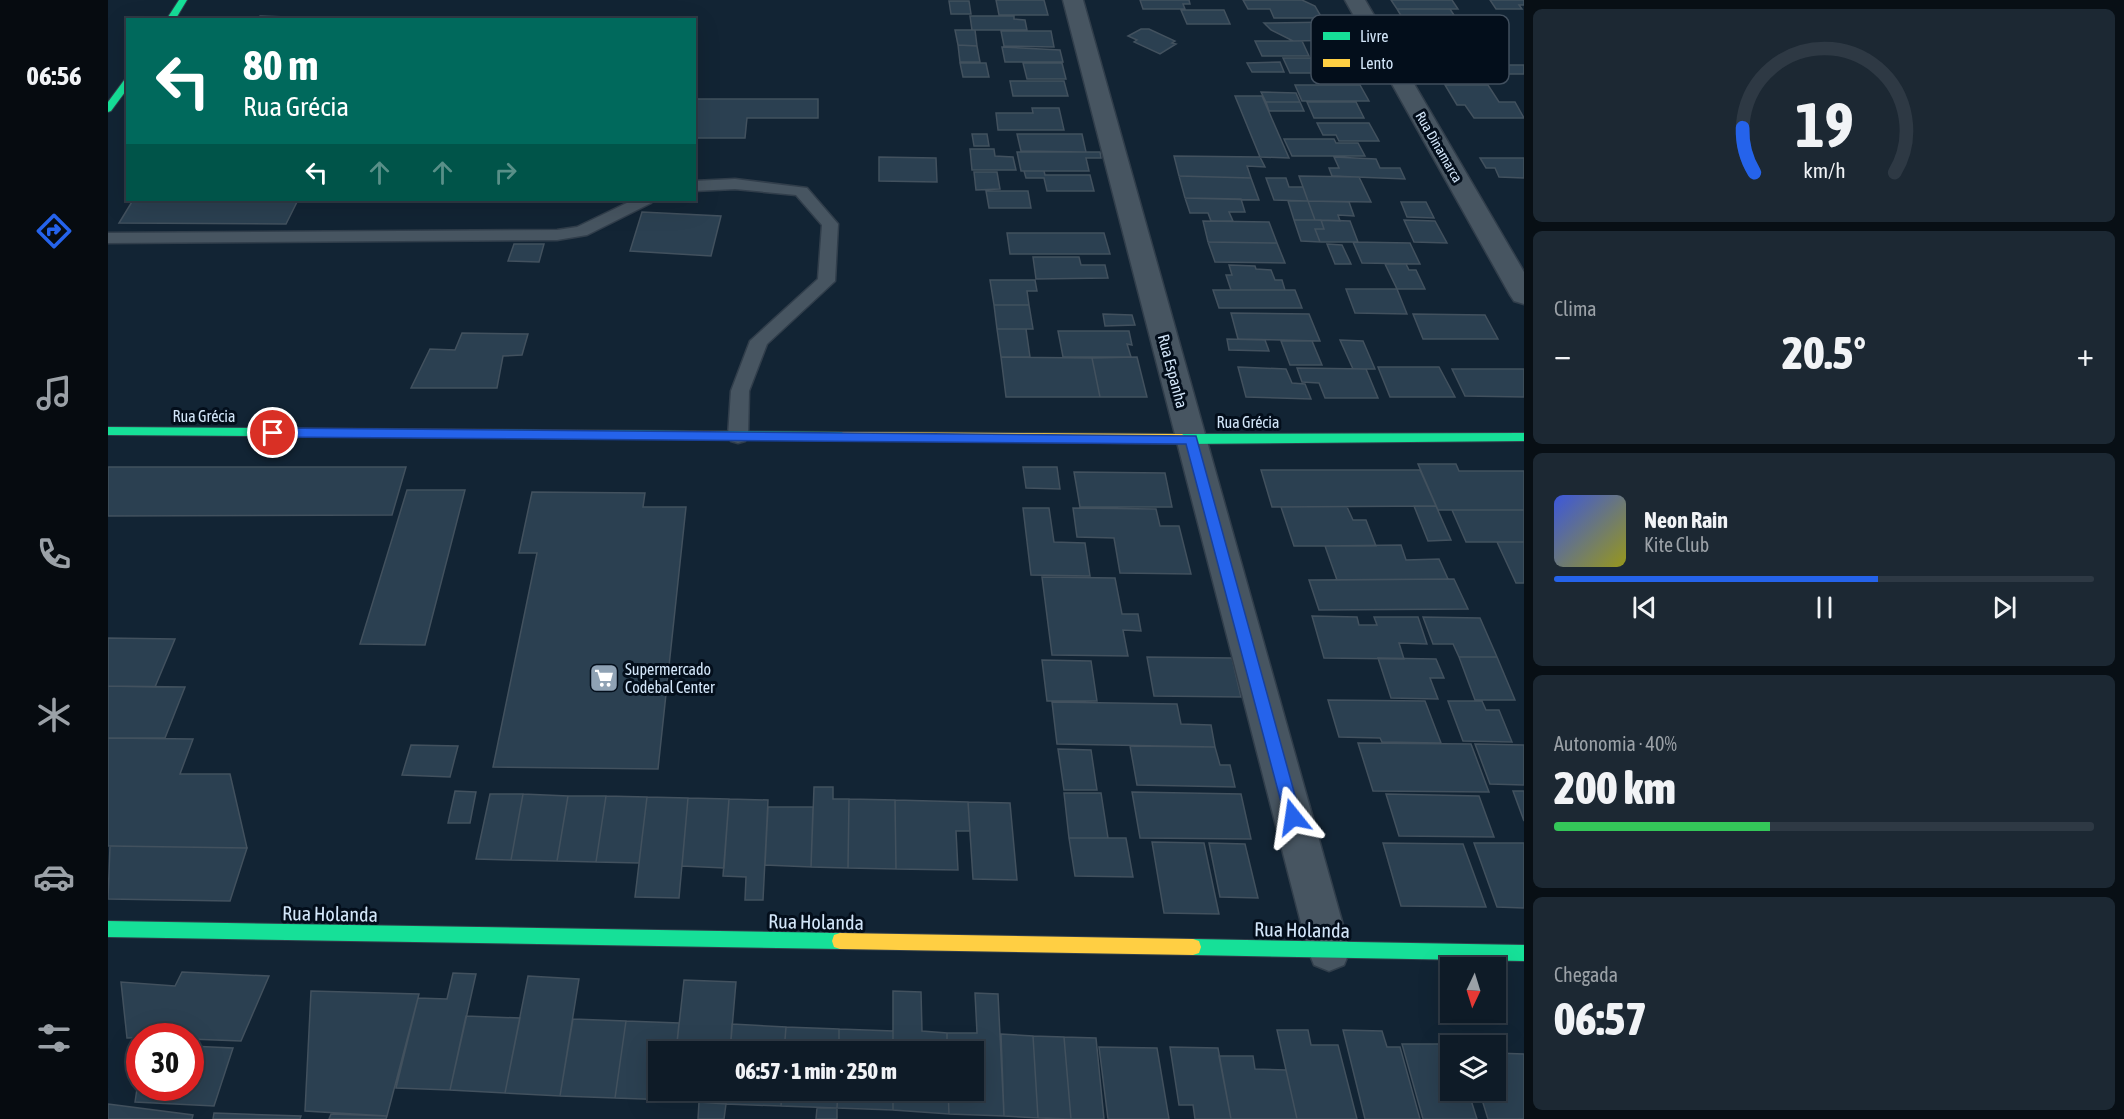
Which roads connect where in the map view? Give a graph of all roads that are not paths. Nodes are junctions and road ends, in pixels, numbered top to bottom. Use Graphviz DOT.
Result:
graph roads {
  1 [pos="183,0"];
  2 [pos="1073,0"];
  3 [pos="1354,0"];
  4 [pos="1363,15"];
  5 [pos="171,18"];
  6 [pos="126,84"];
  7 [pos="1402,84"];
  8 [pos="108,109"];
  9 [pos="696,186"];
  10 [pos="643,201"];
  11 [pos="108,238"];
  12 [pos="1524,295"];
  13 [pos="108,431"];
  14 [pos="738,436"];
  15 [pos="1524,437"];
  16 [pos="1191,439"];
  17 [pos="108,929"];
  18 [pos="1329,950"];
  19 [pos="1524,953"];
  1 -- 5 [label="main road"];
  2 -- 16 [label="street, Rua Espanha"];
  3 -- 4 [label="street, Rua Dinamarca"];
  6 -- 8 [label="main road"];
  7 -- 12 [label="street, Rua Dinamarca"];
  9 -- 14 [label="lane"];
  10 -- 11 [label="lane"];
  13 -- 14 [label="main road, Rua Grécia"];
  14 -- 16 [label="main road, Rua Grécia"];
  15 -- 16 [label="main road, Rua Grécia"];
  16 -- 18 [label="street, Rua Espanha"];
  17 -- 18 [label="main road, Rua Holanda"];
  18 -- 19 [label="main road, Rua Holanda"];
}
